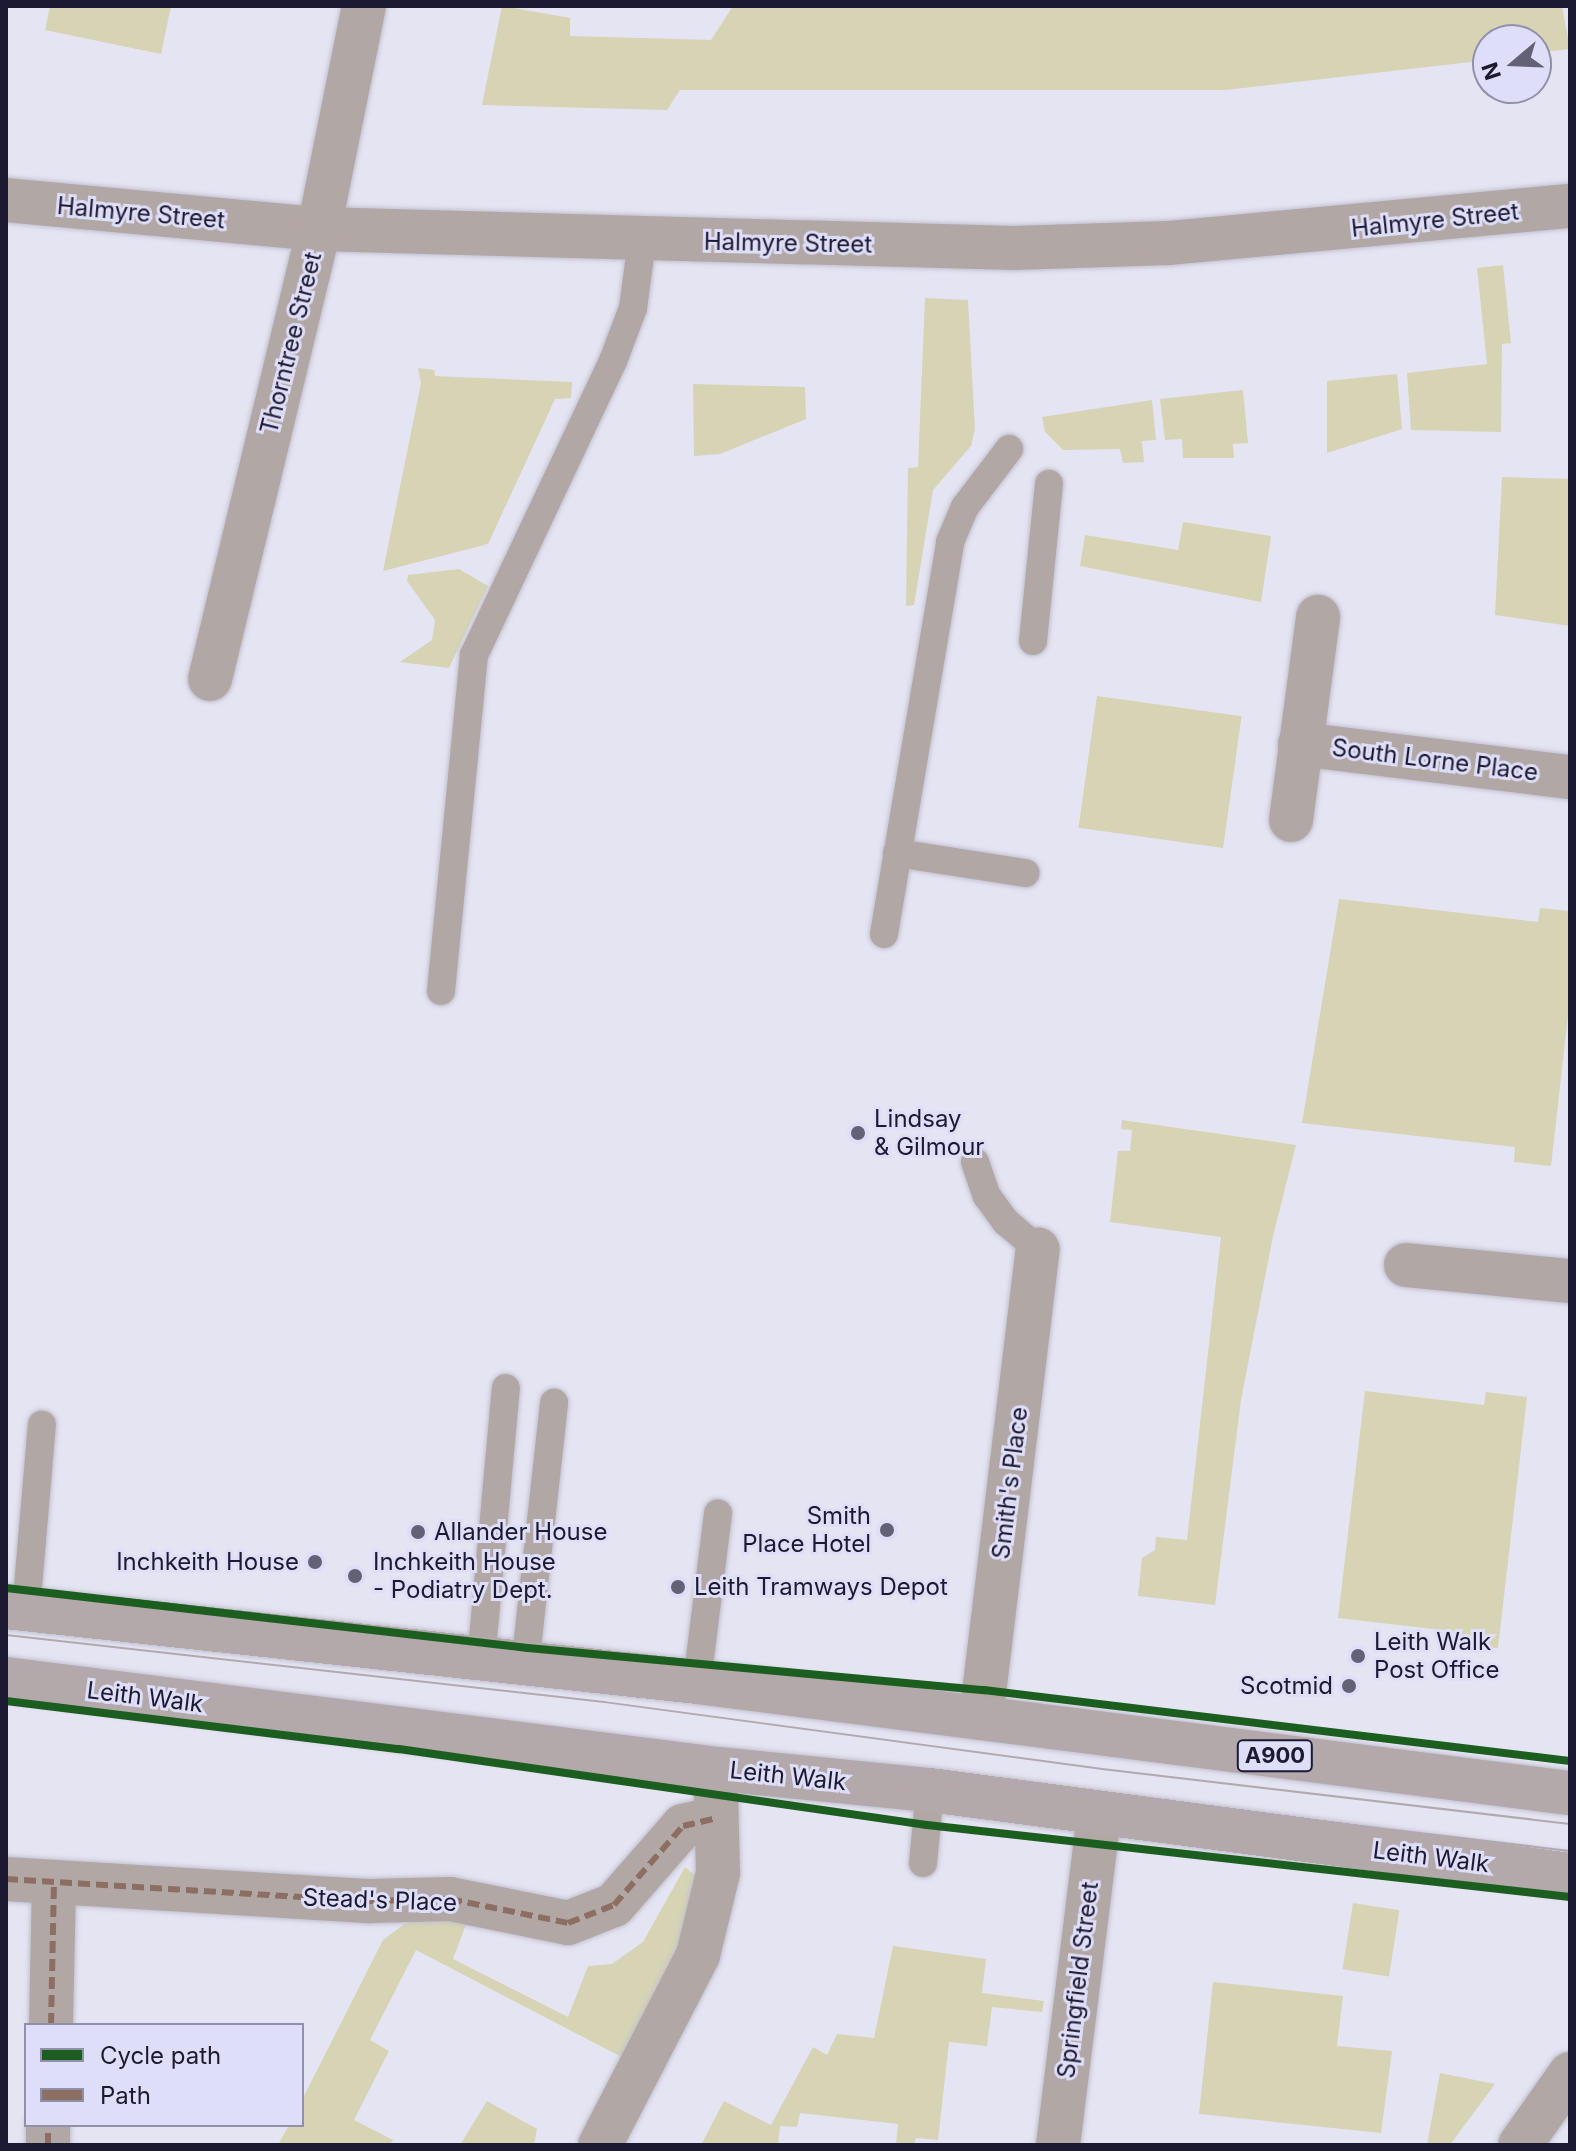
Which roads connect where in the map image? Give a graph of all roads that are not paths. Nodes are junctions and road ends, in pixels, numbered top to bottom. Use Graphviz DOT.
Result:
graph roads {
  1 [pos="364,6"];
  2 [pos="6,200"];
  3 [pos="1570,206"];
  4 [pos="319,229"];
  5 [pos="642,241"];
  6 [pos="1009,449"];
  7 [pos="1049,484"];
  8 [pos="1318,617"];
  9 [pos="1033,641"];
  10 [pos="210,679"];
  11 [pos="1300,744"];
  12 [pos="1570,777"];
  13 [pos="1291,820"];
  14 [pos="897,853"];
  15 [pos="1025,873"];
  16 [pos="884,934"];
  17 [pos="441,991"];
  18 [pos="975,1162"];
  19 [pos="1038,1249"];
  20 [pos="1406,1265"];
  21 [pos="1570,1281"];
  22 [pos="506,1388"];
  23 [pos="554,1403"];
  24 [pos="42,1425"];
  25 [pos="718,1513"];
  26 [pos="16,1608"];
  27 [pos="481,1661"];
  28 [pos="525,1666"];
  29 [pos="6,1679"];
  30 [pos="697,1682"];
  31 [pos="981,1718"];
  32 [pos="718,1769"];
  33 [pos="930,1790"];
  34 [pos="1570,1793"];
  35 [pos="1099,1814"];
  36 [pos="713,1819"];
  37 [pos="923,1863"];
  38 [pos="1570,1875"];
  39 [pos="6,1879"];
  40 [pos="54,1882"];
  41 [pos="51,2023"];
  42 [pos="1570,2074"];
  43 [pos="600,2145"];
  44 [pos="1058,2145"];
  45 [pos="1520,2145"];
  1 -- 4 [label="street, Thorntree Street"];
  2 -- 4 [label="street, Halmyre Street"];
  3 -- 5 [label="street, Halmyre Street"];
  4 -- 5 [label="street, Halmyre Street"];
  4 -- 10 [label="street, Thorntree Street"];
  5 -- 17 [label="lane"];
  6 -- 14 [label="lane"];
  7 -- 9 [label="lane"];
  8 -- 11 [label="street, South Lorne Place"];
  11 -- 12 [label="street, South Lorne Place"];
  11 -- 13 [label="street, South Lorne Place"];
  14 -- 15 [label="lane"];
  14 -- 16 [label="lane"];
  18 -- 19 [label="lane"];
  19 -- 31 [label="street, Smith's Place"];
  20 -- 21 [label="street"];
  22 -- 27 [label="lane"];
  23 -- 28 [label="lane"];
  24 -- 26 [label="lane"];
  25 -- 30 [label="lane"];
  26 -- 27 [label="main road, A900"];
  27 -- 28 [label="main road, A900"];
  28 -- 30 [label="main road, A900"];
  29 -- 32 [label="main road, Leith Walk"];
  30 -- 31 [label="main road, A900"];
  31 -- 34 [label="main road, A900"];
  32 -- 33 [label="main road, Leith Walk"];
  32 -- 36 [label="street"];
  33 -- 35 [label="main road, Leith Walk"];
  33 -- 37 [label="lane"];
  35 -- 38 [label="main road, Leith Walk"];
  35 -- 44 [label="street, Springfield Street"];
  36 -- 40 [label="street, Stead's Place"];
  36 -- 43 [label="street"];
  39 -- 40 [label="street, Stead's Place"];
  40 -- 41 [label="street"];
  42 -- 45 [label="street"];
}
